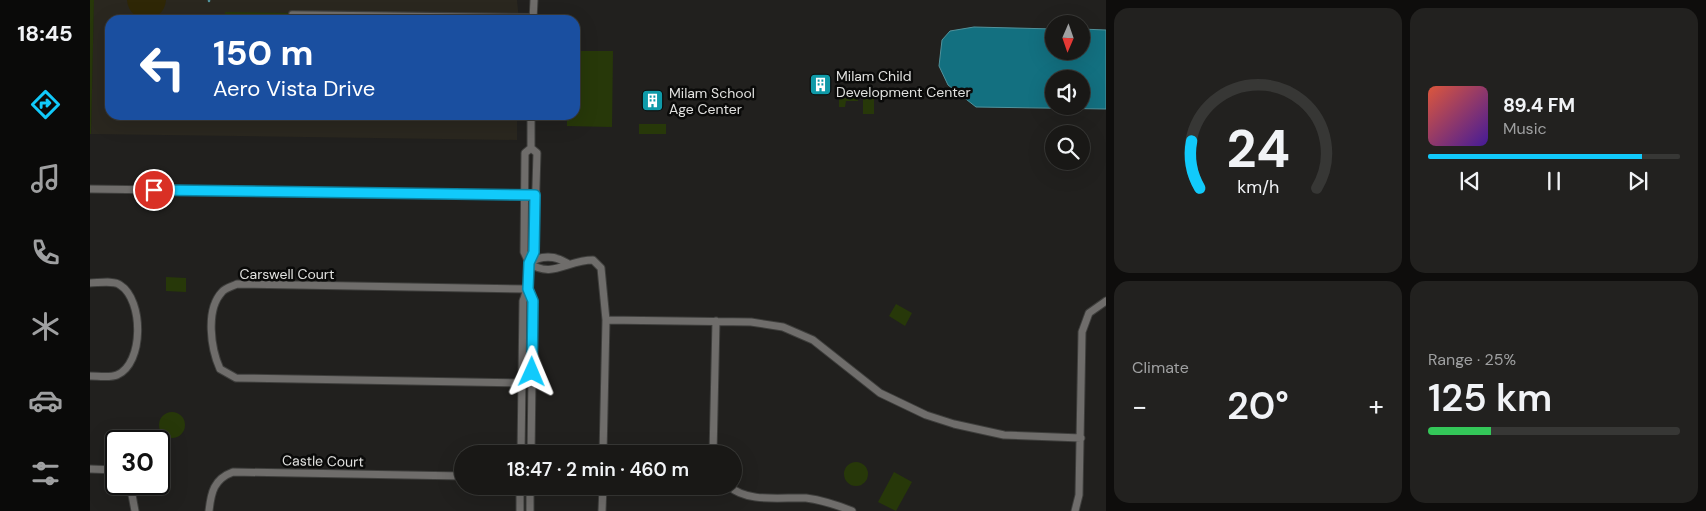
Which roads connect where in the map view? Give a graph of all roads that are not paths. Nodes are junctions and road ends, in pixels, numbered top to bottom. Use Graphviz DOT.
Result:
graph roads {
  1 [pos="534,0"];
  2 [pos="292,14"];
  3 [pos="340,15"];
  4 [pos="534,15"];
  5 [pos="531,120"];
  6 [pos="531,148"];
  7 [pos="90,189"];
  8 [pos="525,195"];
  9 [pos="535,195"];
  10 [pos="529,263"];
  11 [pos="567,264"];
  12 [pos="90,283"];
  13 [pos="528,289"];
  14 [pos="1106,301"];
  15 [pos="606,320"];
  16 [pos="716,321"];
  17 [pos="90,376"];
  18 [pos="522,383"];
  19 [pos="1081,438"];
  20 [pos="521,445"];
  21 [pos="531,445"];
  22 [pos="603,445"];
  23 [pos="713,445"];
  24 [pos="90,469"];
  25 [pos="105,470"];
  26 [pos="454,476"];
  27 [pos="742,493"];
  28 [pos="132,495"];
  29 [pos="520,495"];
  30 [pos="530,495"];
  31 [pos="603,495"];
  32 [pos="135,511"];
  33 [pos="209,511"];
  34 [pos="520,511"];
  35 [pos="530,511"];
  36 [pos="602,511"];
  37 [pos="852,511"];
  38 [pos="1075,511"];
  1 -- 4 [label="street"];
  2 -- 3 [label="street"];
  5 -- 6 [label="street"];
  6 -- 8 [label="street"];
  6 -- 9 [label="street"];
  7 -- 8 [label="street"];
  8 -- 9 [label="street"];
  8 -- 10 [label="street"];
  9 -- 10 [label="street"];
  10 -- 11 [label="street"];
  10 -- 11 [label="street"];
  10 -- 13 [label="street"];
  11 -- 15 [label="street"];
  12 -- 17 [label="street"];
  13 -- 18 [label="street"];
  13 -- 18 [label="street, Carswell Court"];
  13 -- 21 [label="street"];
  14 -- 19 [label="street"];
  15 -- 16 [label="street"];
  15 -- 22 [label="street"];
  16 -- 19 [label="street"];
  16 -- 23 [label="street"];
  18 -- 20 [label="street"];
  19 -- 38 [label="street"];
  24 -- 25 [label="street"];
  26 -- 33 [label="street, Castle Court"];
  27 -- 37 [label="street"];
  28 -- 32 [label="street"];
  29 -- 34 [label="street"];
  30 -- 35 [label="street"];
  31 -- 36 [label="street"];
}
